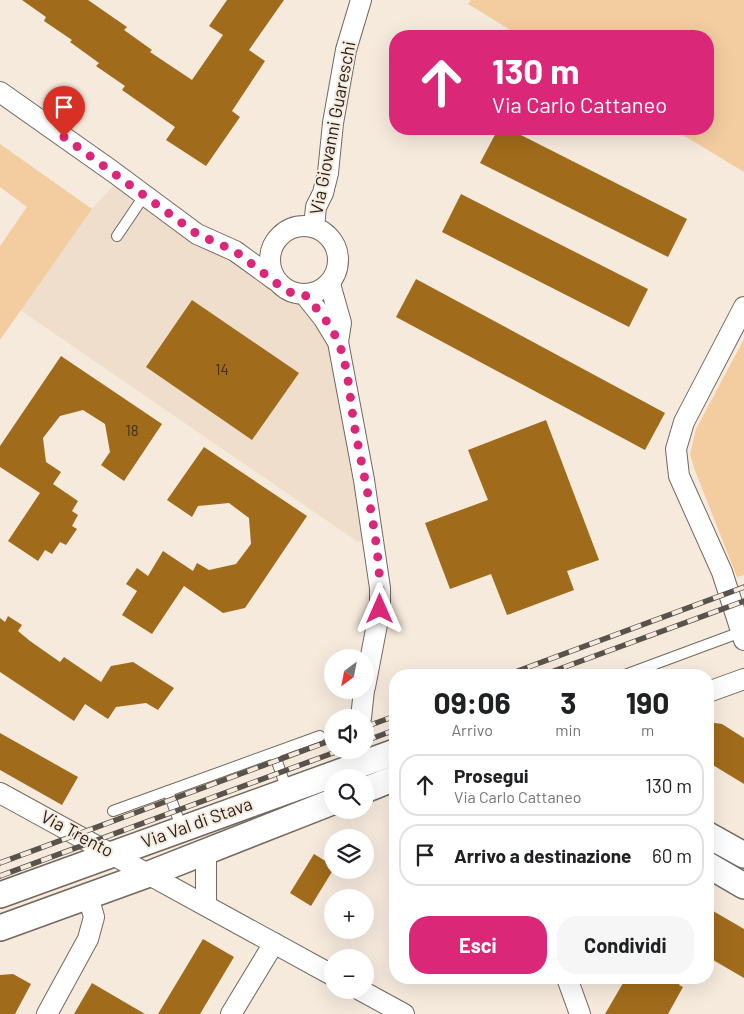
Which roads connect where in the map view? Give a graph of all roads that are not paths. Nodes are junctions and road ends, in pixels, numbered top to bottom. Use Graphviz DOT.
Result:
graph roads {
  1 [pos="360,0"];
  2 [pos="0,92"];
  3 [pos="144,196"];
  4 [pos="314,227"];
  5 [pos="280,234"];
  6 [pos="117,236"];
  7 [pos="235,251"];
  8 [pos="275,280"];
  9 [pos="330,284"];
  10 [pos="305,295"];
  11 [pos="744,307"];
  12 [pos="338,342"];
  13 [pos="742,636"];
  14 [pos="372,649"];
  15 [pos="643,669"];
  16 [pos="744,679"];
  17 [pos="714,690"];
  18 [pos="320,736"];
  19 [pos="274,753"];
  20 [pos="389,753"];
  21 [pos="349,760"];
  22 [pos="389,780"];
  23 [pos="374,786"];
  24 [pos="288,790"];
  25 [pos="168,791"];
  26 [pos="0,793"];
  27 [pos="324,805"];
  28 [pos="113,811"];
  29 [pos="182,829"];
  30 [pos="714,838"];
  31 [pos="206,852"];
  32 [pos="114,854"];
  33 [pos="744,855"];
  34 [pos="714,868"];
  35 [pos="149,874"];
  36 [pos="744,886"];
  37 [pos="0,895"];
  38 [pos="88,896"];
  39 [pos="206,905"];
  40 [pos="0,928"];
  41 [pos="274,943"];
  42 [pos="324,971"];
  43 [pos="568,984"];
  44 [pos="374,998"];
  45 [pos="47,1014"];
  46 [pos="231,1014"];
  47 [pos="404,1014"];
  48 [pos="580,1014"];
  1 -- 4 [label="street, Via Giovanni Guareschi"];
  2 -- 3 [label="street"];
  3 -- 6 [label="lane"];
  3 -- 7 [label="street"];
  4 -- 5 [label="street"];
  4 -- 9 [label="street"];
  5 -- 7 [label="street"];
  5 -- 8 [label="street"];
  7 -- 8 [label="street"];
  8 -- 10 [label="street"];
  9 -- 10 [label="street"];
  9 -- 12 [label="street"];
  10 -- 12 [label="street"];
  11 -- 13 [label="street"];
  12 -- 14 [label="street"];
  13 -- 15 [label="lane"];
  16 -- 17 [label="street"];
  18 -- 19 [label="lane"];
  19 -- 24 [label="lane"];
  19 -- 25 [label="lane"];
  20 -- 21 [label="street, Via Val di Stava"];
  21 -- 24 [label="street, Via Val di Stava"];
  22 -- 23 [label="street"];
  24 -- 29 [label="street, Via Val di Stava"];
  25 -- 28 [label="lane"];
  25 -- 29 [label="lane"];
  26 -- 32 [label="street, Via Trento"];
  27 -- 31 [label="street, Via Val di Stava"];
  29 -- 32 [label="street, Via Val di Stava"];
  30 -- 33 [label="street"];
  31 -- 35 [label="street, Via Val di Stava"];
  31 -- 39 [label="street"];
  32 -- 35 [label="street, Via Trento"];
  32 -- 37 [label="street, Via Val di Stava"];
  34 -- 36 [label="street"];
  35 -- 38 [label="street, Via Val di Stava"];
  35 -- 39 [label="street, Via Trento"];
  38 -- 40 [label="street, Via Val di Stava"];
  38 -- 45 [label="street"];
  39 -- 41 [label="street, Via Trento"];
  41 -- 42 [label="street, Via Trento"];
  41 -- 46 [label="street"];
  43 -- 48 [label="street"];
  44 -- 47 [label="street"];
}
